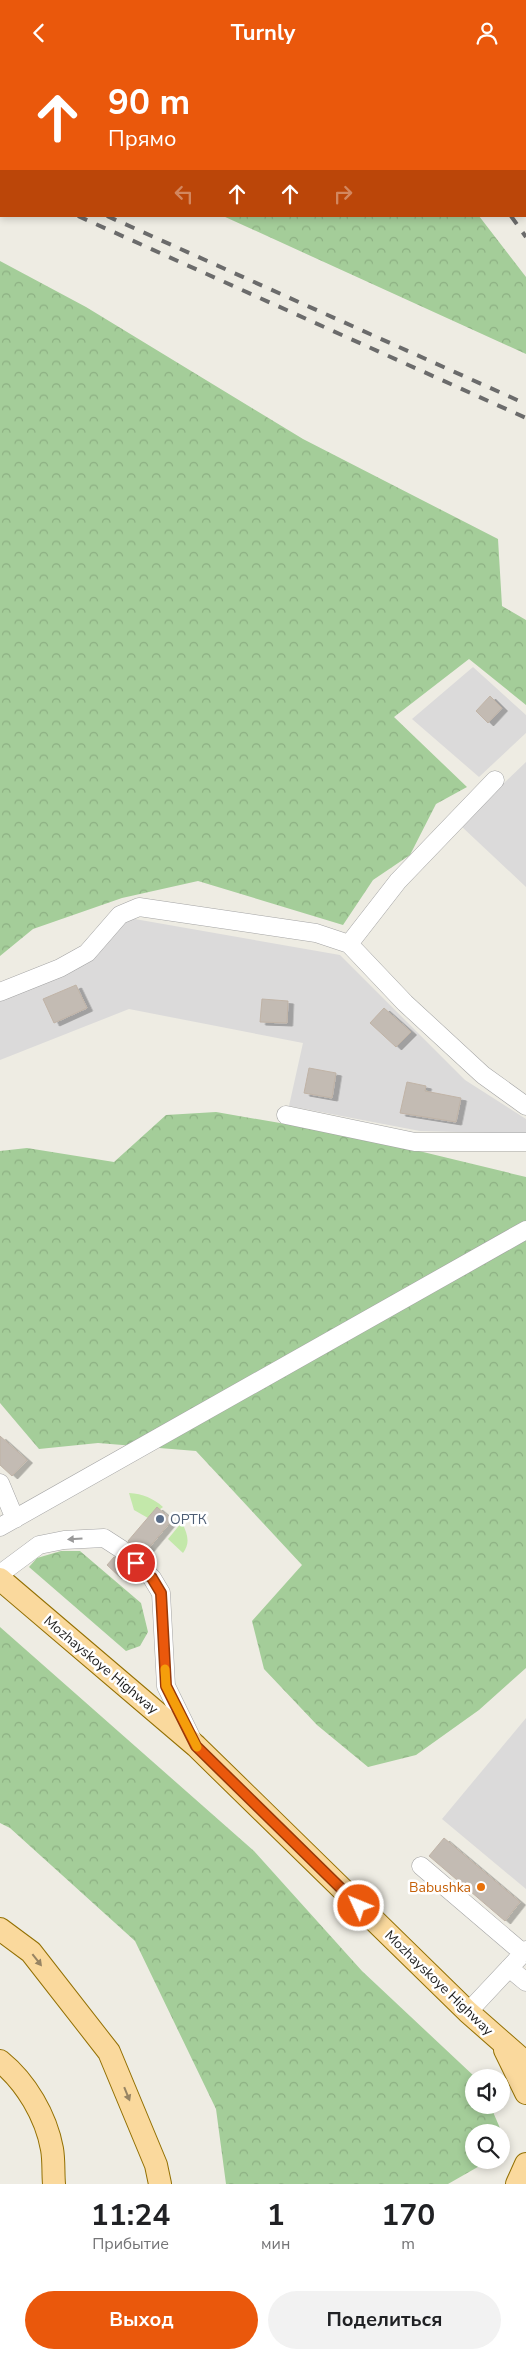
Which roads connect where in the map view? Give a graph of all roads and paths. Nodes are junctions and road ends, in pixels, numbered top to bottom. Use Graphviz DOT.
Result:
graph roads {
  1 [pos="495,780"];
  2 [pos="349,944"];
  3 [pos="0,992"];
  4 [pos="526,1106"];
  5 [pos="286,1115"];
  6 [pos="526,1142"];
  7 [pos="526,1230"];
  8 [pos="0,1483"];
  9 [pos="7,1523"];
  10 [pos="121,1549"];
  11 [pos="136,1563"];
  12 [pos="0,1574"];
  13 [pos="0,1579"];
  14 [pos="196,1746"];
  15 [pos="422,1866"];
  16 [pos="0,1929"];
  17 [pos="525,1951"];
  18 [pos="509,1968"];
  19 [pos="526,1982"];
  20 [pos="468,2012"];
  21 [pos="502,2043"];
  22 [pos="0,2061"];
  23 [pos="526,2063"];
  24 [pos="526,2093"];
  25 [pos="526,2164"];
  26 [pos="54,2184"];
  27 [pos="160,2184"];
  28 [pos="517,2184"];
  1 -- 2 [label="lane"];
  2 -- 3 [label="lane"];
  2 -- 4 [label="lane"];
  5 -- 6 [label="lane"];
  7 -- 9 [label="lane"];
  8 -- 9 [label="lane"];
  10 -- 12 [label="lane, one-way"];
  11 -- 14 [label="lane"];
  13 -- 14 [label="main road, Mozhayskoye Highway"];
  14 -- 20 [label="main road, Mozhayskoye Highway"];
  15 -- 17 [label="lane"];
  16 -- 27 [label="main road, one-way"];
  17 -- 18 [label="lane"];
  18 -- 19 [label="lane"];
  18 -- 20 [label="lane"];
  20 -- 21 [label="main road, Mozhayskoye Highway"];
  21 -- 23 [label="main road, Mozhayskoye Highway"];
  21 -- 24 [label="main road"];
  22 -- 26 [label="main road"];
  25 -- 28 [label="main road"];
}
